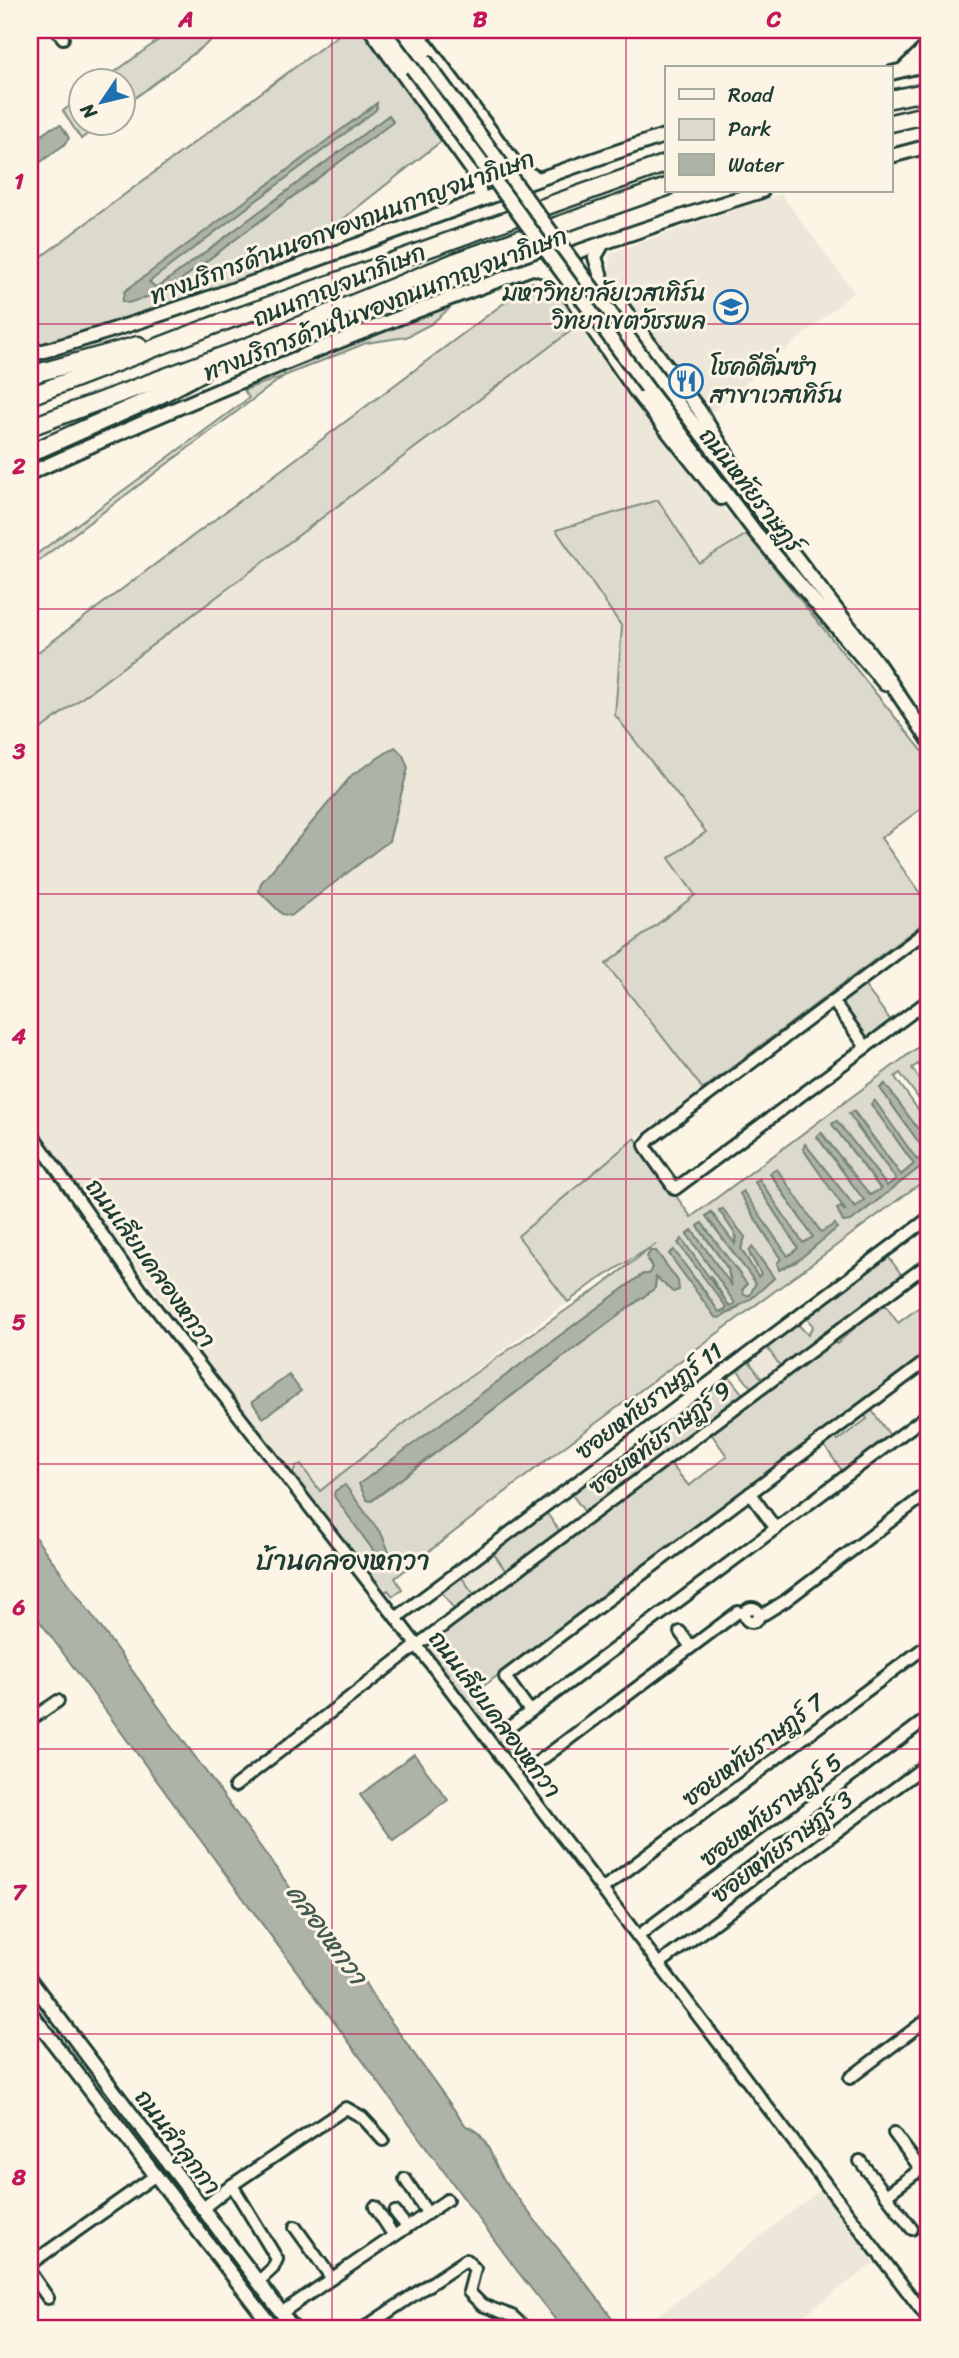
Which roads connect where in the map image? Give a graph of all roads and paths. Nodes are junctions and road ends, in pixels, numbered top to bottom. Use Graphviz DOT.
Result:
graph roads {
  1 [pos="371,30"];
  2 [pos="383,30"];
  3 [pos="402,30"];
  4 [pos="415,30"];
  5 [pos="929,43"];
  6 [pos="929,64"];
  7 [pos="896,71"];
  8 [pos="929,91"];
  9 [pos="892,100"];
  10 [pos="929,114"];
  11 [pos="892,123"];
  12 [pos="665,136"];
  13 [pos="498,141"];
  14 [pos="929,146"];
  15 [pos="892,156"];
  16 [pos="468,163"];
  17 [pos="665,164"];
  18 [pos="537,178"];
  19 [pos="665,188"];
  20 [pos="759,192"];
  21 [pos="481,198"];
  22 [pos="603,243"];
  23 [pos="533,268"];
  24 [pos="212,326"];
  25 [pos="249,346"];
  26 [pos="30,355"];
  27 [pos="30,375"];
  28 [pos="30,396"];
  29 [pos="30,427"];
  30 [pos="30,453"];
  31 [pos="30,473"];
  32 [pos="770,524"];
  33 [pos="756,533"];
  34 [pos="898,697"];
  35 [pos="929,740"];
  36 [pos="929,929"];
  37 [pos="929,1000"];
  38 [pos="834,1002"];
  39 [pos="866,1047"];
  40 [pos="32,1138"];
  41 [pos="929,1218"];
  42 [pos="929,1263"];
  43 [pos="929,1359"];
  44 [pos="929,1414"];
  45 [pos="929,1492"];
  46 [pos="750,1493"];
  47 [pos="776,1529"];
  48 [pos="396,1618"];
  49 [pos="680,1632"];
  50 [pos="929,1644"];
  51 [pos="416,1646"];
  52 [pos="691,1647"];
  53 [pos="58,1701"];
  54 [pos="530,1711"];
  55 [pos="929,1717"];
  56 [pos="30,1720"];
  57 [pos="507,1729"];
  58 [pos="929,1763"];
  59 [pos="530,1768"];
  60 [pos="235,1786"];
  61 [pos="602,1889"];
  62 [pos="638,1936"];
  63 [pos="659,1964"];
  64 [pos="30,1980"];
  65 [pos="30,2012"];
  66 [pos="929,2018"];
  67 [pos="850,2078"];
  68 [pos="894,2133"];
  69 [pos="383,2140"];
  70 [pos="860,2161"];
  71 [pos="925,2166"];
  72 [pos="156,2175"];
  73 [pos="405,2179"];
  74 [pos="929,2180"];
  75 [pos="232,2185"];
  76 [pos="886,2195"];
  77 [pos="447,2200"];
  78 [pos="375,2207"];
  79 [pos="202,2209"];
  80 [pos="395,2212"];
  81 [pos="403,2222"];
  82 [pos="295,2228"];
  83 [pos="912,2229"];
  84 [pos="390,2230"];
  85 [pos="228,2243"];
  86 [pos="215,2252"];
  87 [pos="30,2264"];
  88 [pos="30,2273"];
  89 [pos="328,2273"];
  90 [pos="258,2282"];
  91 [pos="48,2298"];
  92 [pos="279,2311"];
  93 [pos="926,2316"];
  94 [pos="273,2328"];
  95 [pos="293,2328"];
  96 [pos="364,2328"];
  97 [pos="525,2328"];
  1 -- 16 [label="main road"];
  2 -- 33 [label="main road, ถนนหทัยราษฎร์, bridge"];
  3 -- 32 [label="main road, ถนนหทัยราษฎร์, bridge"];
  4 -- 13 [label="main road"];
  5 -- 7 [label="street"];
  6 -- 7 [label="main road"];
  8 -- 9 [label="highway"];
  10 -- 11 [label="highway"];
  12 -- 18 [label="main road, ทางบริการด้านนอกของถนนกาญจนาภิเษก"];
  13 -- 16 [label="main road"];
  13 -- 18 [label="main road"];
  14 -- 15 [label="main road"];
  16 -- 21 [label="main road"];
  17 -- 24 [label="highway, ถนนกาญจนาภิเษก"];
  18 -- 21 [label="main road, ทางบริการด้านนอกของถนนกาญจนาภิเษก"];
  19 -- 25 [label="highway, ถนนกาญจนาภิเษก"];
  20 -- 22 [label="main road, ทางบริการด้านในของถนนกาญจนาภิเษก"];
  21 -- 26 [label="main road, ทางบริการด้านนอกของถนนกาญจนาภิเษก"];
  22 -- 23 [label="main road, ทางบริการด้านในของถนนกาญจนาภิเษก"];
  22 -- 32 [label="main road"];
  23 -- 31 [label="main road, ทางบริการด้านในของถนนกาญจนาภิเษก"];
  23 -- 33 [label="main road"];
  24 -- 27 [label="highway"];
  24 -- 28 [label="highway, ถนนกาญจนาภิเษก"];
  25 -- 29 [label="highway, ถนนกาญจนาภิเษก"];
  25 -- 30 [label="highway"];
  32 -- 34 [label="main road, ถนนหทัยราษฎร์"];
  33 -- 34 [label="main road, ถนนหทัยราษฎร์"];
  34 -- 35 [label="main road, ถนนหทัยราษฎร์"];
  36 -- 38 [label="street"];
  37 -- 39 [label="street"];
  38 -- 39 [label="street"];
  38 -- 39 [label="street"];
  40 -- 48 [label="street, ถนนเลียบคลองหกวา"];
  41 -- 48 [label="street, ซอยหทัยราษฎร์ 11"];
  42 -- 51 [label="street, ซอยหทัยราษฎร์ 9"];
  43 -- 46 [label="street"];
  44 -- 47 [label="street"];
  45 -- 52 [label="street"];
  46 -- 47 [label="street"];
  46 -- 54 [label="street"];
  47 -- 54 [label="street"];
  48 -- 51 [label="street, ถนนเลียบคลองหกวา"];
  49 -- 52 [label="street"];
  50 -- 61 [label="street, ซอยหทัยราษฎร์ 7"];
  51 -- 60 [label="street, ซอยหทัยราษฎร์ 9"];
  51 -- 61 [label="street, ถนนเลียบคลองหกวา"];
  52 -- 59 [label="street"];
  53 -- 56 [label="street"];
  54 -- 57 [label="street"];
  55 -- 62 [label="street, ซอยหทัยราษฎร์ 5"];
  58 -- 63 [label="street, ซอยหทัยราษฎร์ 3"];
  61 -- 62 [label="street, ถนนเลียบคลองหกวา"];
  62 -- 63 [label="street, ถนนเลียบคลองหกวา"];
  63 -- 93 [label="street, ถนนเลียบคลองหกวา"];
  64 -- 79 [label="main road, ถนนลำลูกกา"];
  65 -- 72 [label="main road, ถนนลำลูกกา"];
  66 -- 67 [label="street"];
  68 -- 71 [label="street"];
  69 -- 75 [label="street"];
  70 -- 76 [label="street"];
  71 -- 74 [label="street"];
  71 -- 76 [label="street"];
  72 -- 86 [label="main road, ถนนลำลูกกา"];
  72 -- 87 [label="street"];
  73 -- 81 [label="street"];
  75 -- 79 [label="street"];
  75 -- 90 [label="street"];
  76 -- 83 [label="street"];
  77 -- 92 [label="street"];
  78 -- 84 [label="street"];
  79 -- 85 [label="main road, ถนนลำลูกกา"];
  80 -- 81 [label="street"];
  81 -- 84 [label="street"];
  82 -- 89 [label="street"];
  84 -- 89 [label="street"];
  85 -- 86 [label="main road"];
  85 -- 90 [label="main road, ถนนลำลูกกา"];
  86 -- 94 [label="main road, ถนนลำลูกกา"];
  88 -- 91 [label="street"];
  89 -- 92 [label="street"];
  90 -- 92 [label="main road, ถนนลำลูกกา"];
  92 -- 95 [label="main road, ถนนลำลูกกา"];
  96 -- 97 [label="street"];
}
